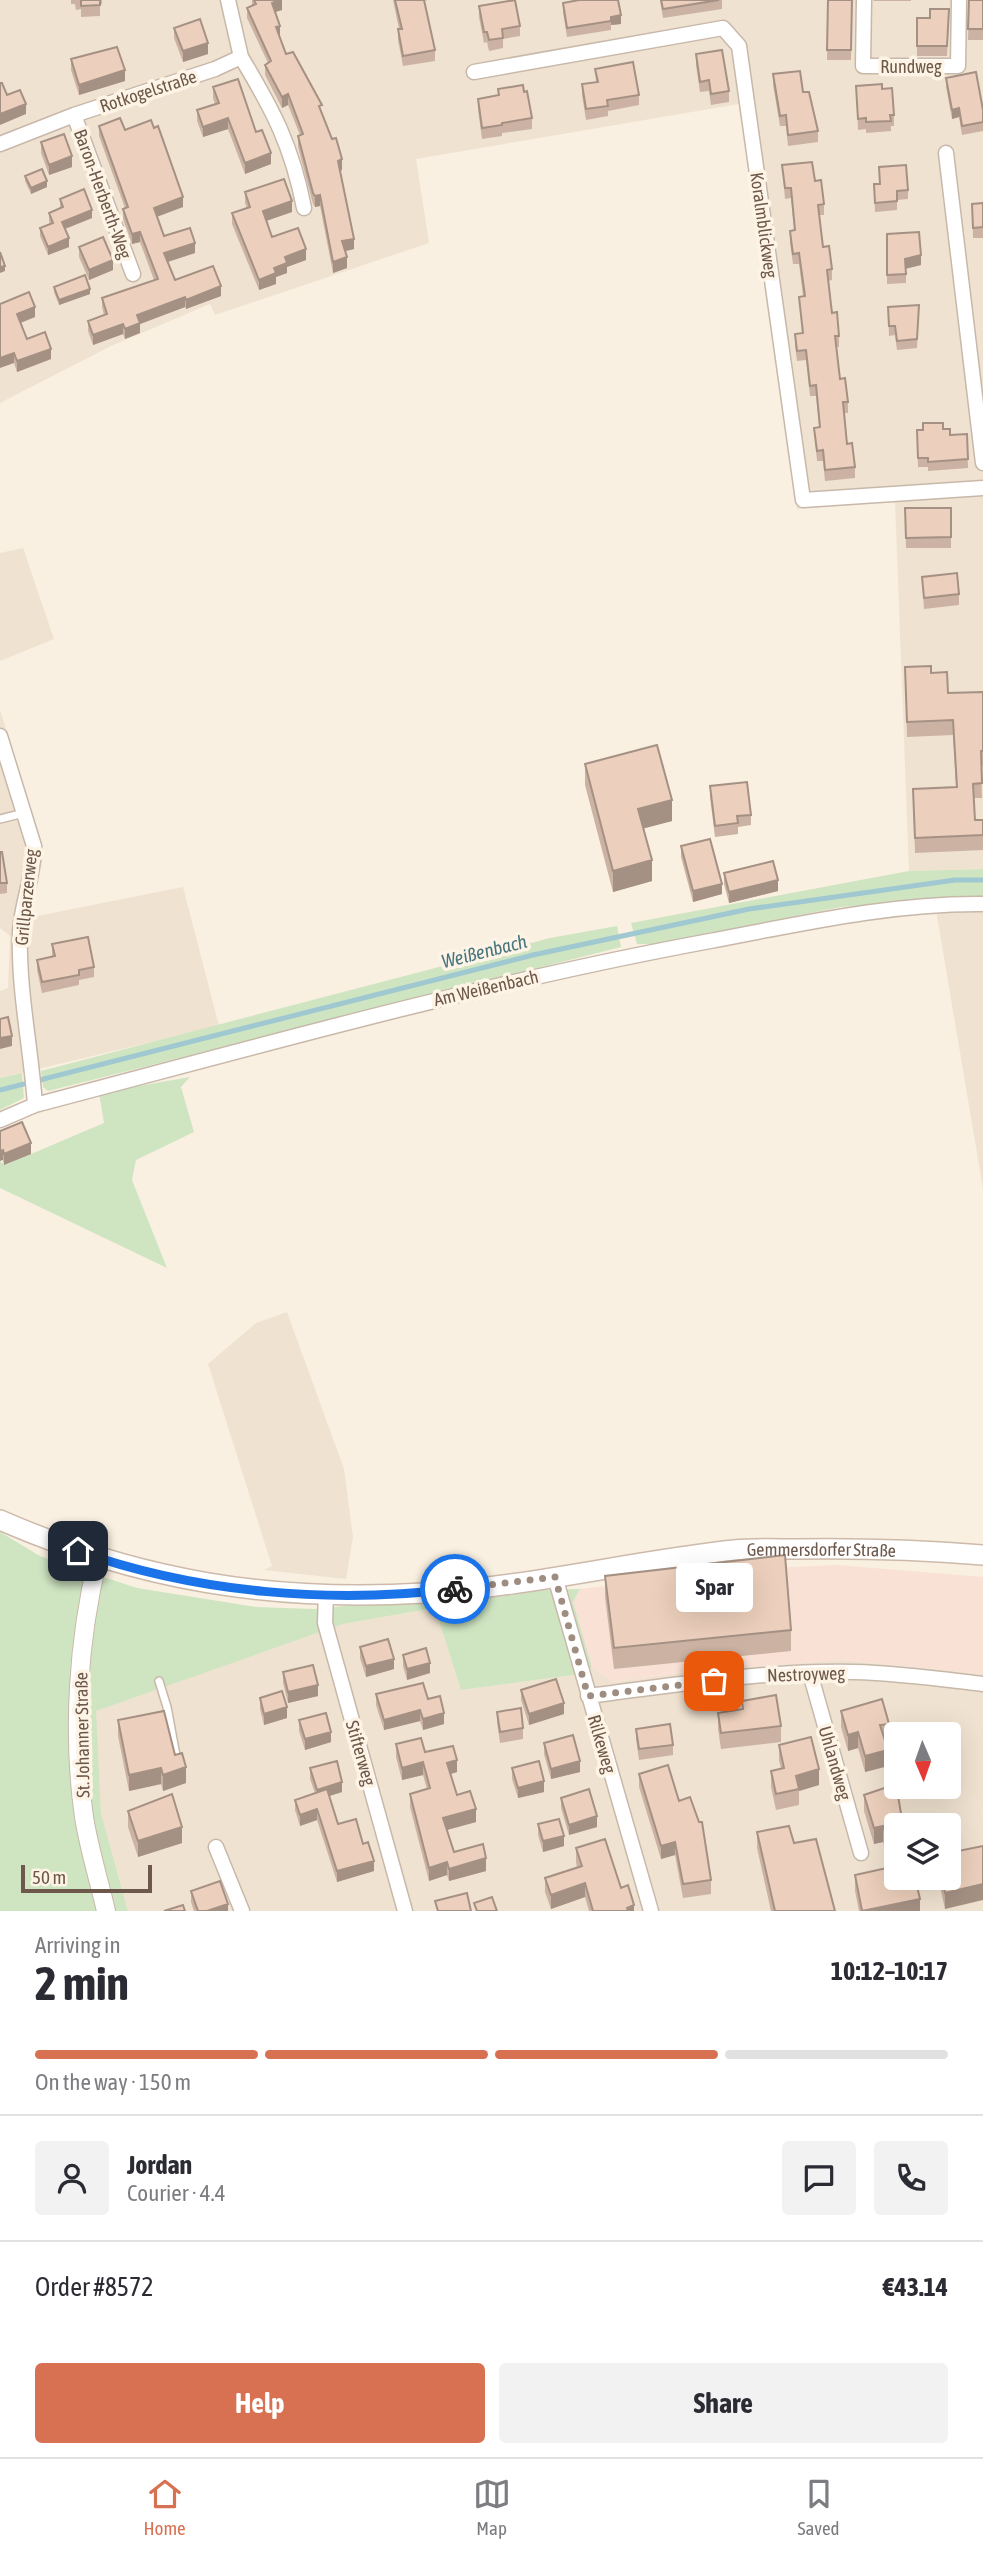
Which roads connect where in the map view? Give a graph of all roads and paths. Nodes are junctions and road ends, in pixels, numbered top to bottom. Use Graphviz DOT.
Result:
graph roads {
  1 [pos="228,0"];
  2 [pos="864,0"];
  3 [pos="959,0"];
  4 [pos="241,57"];
  5 [pos="474,72"];
  6 [pos="74,115"];
  7 [pos="0,144"];
  8 [pos="946,153"];
  9 [pos="304,208"];
  10 [pos="133,274"];
  11 [pos="983,463"];
  12 [pos="983,488"];
  13 [pos="0,736"];
  14 [pos="25,813"];
  15 [pos="0,819"];
  16 [pos="983,904"];
  17 [pos="34,1101"];
  18 [pos="0,1120"];
  19 [pos="0,1520"];
  20 [pos="983,1555"];
  21 [pos="99,1558"];
  22 [pos="555,1577"];
  23 [pos="326,1594"];
  24 [pos="810,1673"];
  25 [pos="159,1681"];
  26 [pos="983,1684"];
  27 [pos="588,1696"];
  28 [pos="177,1762"];
  29 [pos="216,1847"];
  30 [pos="861,1853"];
  31 [pos="106,1911"];
  32 [pos="242,1911"];
  33 [pos="405,1911"];
  34 [pos="652,1911"];
  1 -- 4 [label="street"];
  2 -- 3 [label="street, Rundweg"];
  4 -- 6 [label="street, Rotkogelstraße"];
  4 -- 9 [label="street"];
  5 -- 12 [label="street, Koralmblickweg"];
  6 -- 7 [label="street, Rotkogelstraße"];
  6 -- 10 [label="street, Baron-Herberth-Weg"];
  8 -- 11 [label="street"];
  13 -- 14 [label="street, Grillparzerweg"];
  14 -- 15 [label="lane"];
  14 -- 17 [label="street, Grillparzerweg"];
  16 -- 17 [label="street, Am Weißenbach"];
  17 -- 18 [label="street, Am Weißenbach"];
  19 -- 21 [label="main road, Gemmersdorfer Straße"];
  20 -- 22 [label="main road, Gemmersdorfer Straße"];
  21 -- 23 [label="main road, Gemmersdorfer Straße"];
  21 -- 31 [label="street, St. Johanner Straße"];
  22 -- 23 [label="main road, Gemmersdorfer Straße"];
  22 -- 27 [label="street, Rilkeweg"];
  23 -- 33 [label="street, Stifterweg"];
  24 -- 26 [label="street, Nestroyweg"];
  24 -- 27 [label="street, Nestroyweg"];
  24 -- 30 [label="street, Uhlandweg"];
  25 -- 28 [label="lane"];
  27 -- 34 [label="street, Rilkeweg"];
  29 -- 32 [label="street"];
}
